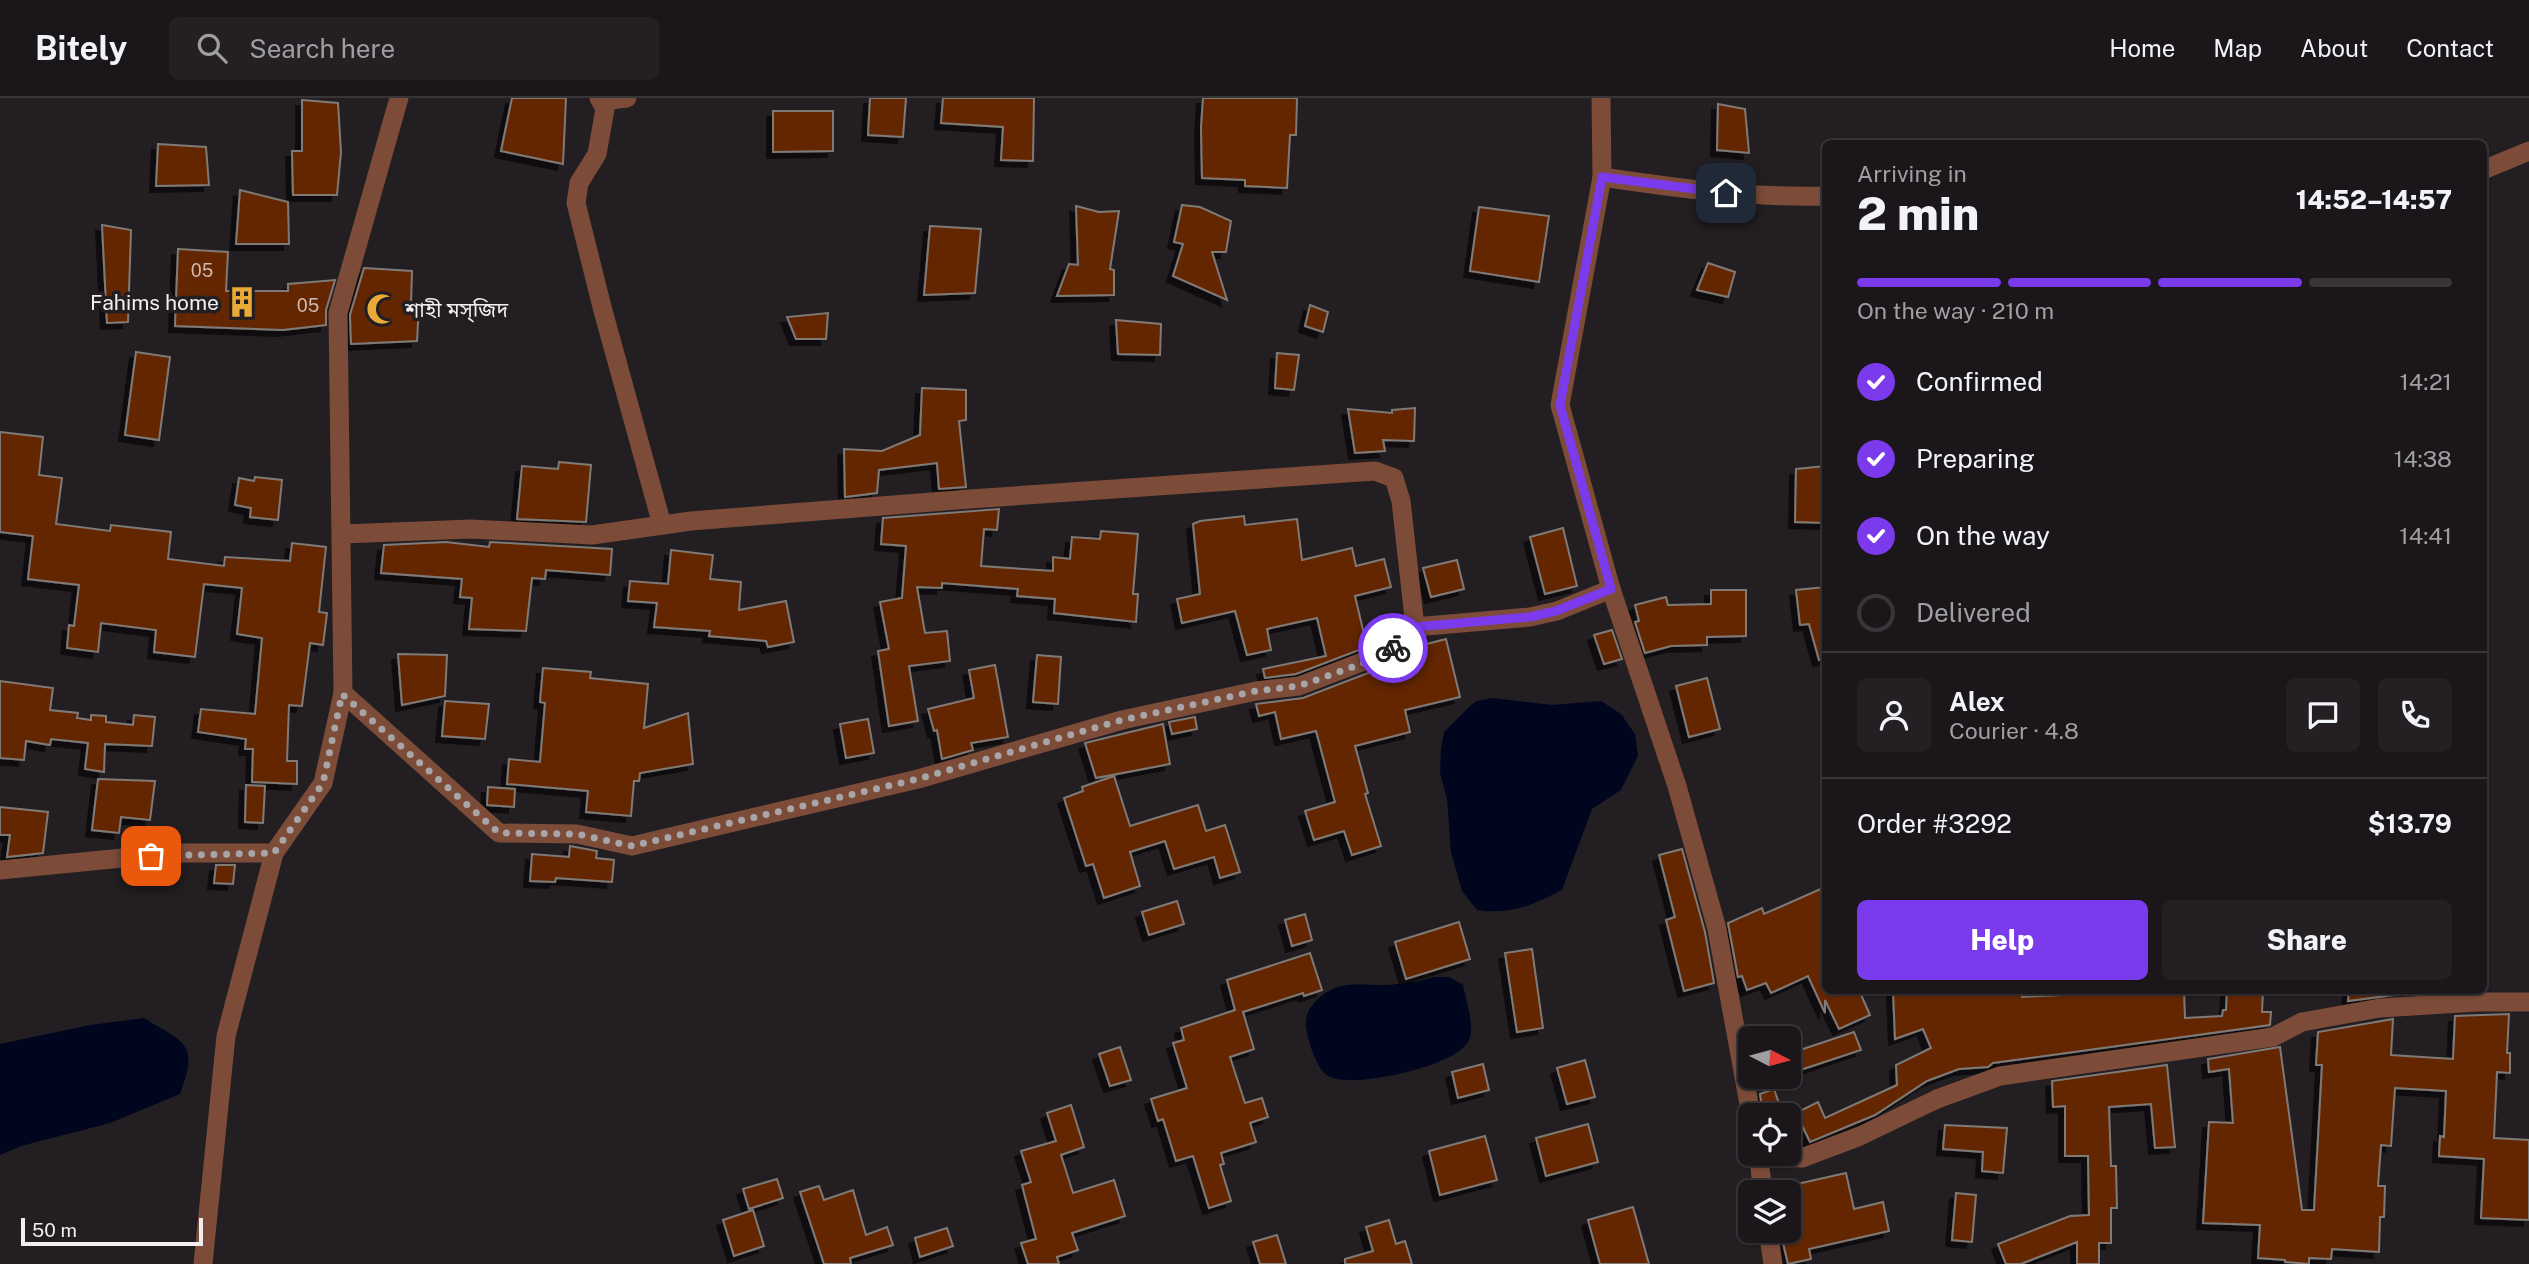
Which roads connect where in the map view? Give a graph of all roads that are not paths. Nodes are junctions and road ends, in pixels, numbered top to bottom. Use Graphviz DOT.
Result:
graph roads {
  1 [pos="399,98"];
  2 [pos="628,98"];
  3 [pos="1601,98"];
  4 [pos="601,99"];
  5 [pos="2529,151"];
  6 [pos="2487,168"];
  7 [pos="1602,177"];
  8 [pos="1822,196"];
  9 [pos="662,525"];
  10 [pos="342,534"];
  11 [pos="1611,589"];
  12 [pos="1415,627"];
  13 [pos="342,694"];
  14 [pos="274,853"];
  15 [pos="0,870"];
  16 [pos="2529,1002"];
  17 [pos="1749,1103"];
  18 [pos="1801,1158"];
  19 [pos="1770,1243"];
  20 [pos="203,1264"];
  21 [pos="1773,1264"];
  1 -- 10 [label="street"];
  2 -- 4 [label="street"];
  3 -- 7 [label="street"];
  4 -- 9 [label="street"];
  5 -- 6 [label="street"];
  7 -- 8 [label="street"];
  7 -- 11 [label="street"];
  9 -- 10 [label="street"];
  9 -- 12 [label="street"];
  10 -- 13 [label="street"];
  11 -- 12 [label="street"];
  11 -- 17 [label="street"];
  12 -- 13 [label="street"];
  13 -- 14 [label="street"];
  14 -- 15 [label="street"];
  14 -- 20 [label="street"];
  16 -- 18 [label="street"];
  19 -- 21 [label="street"];
}
